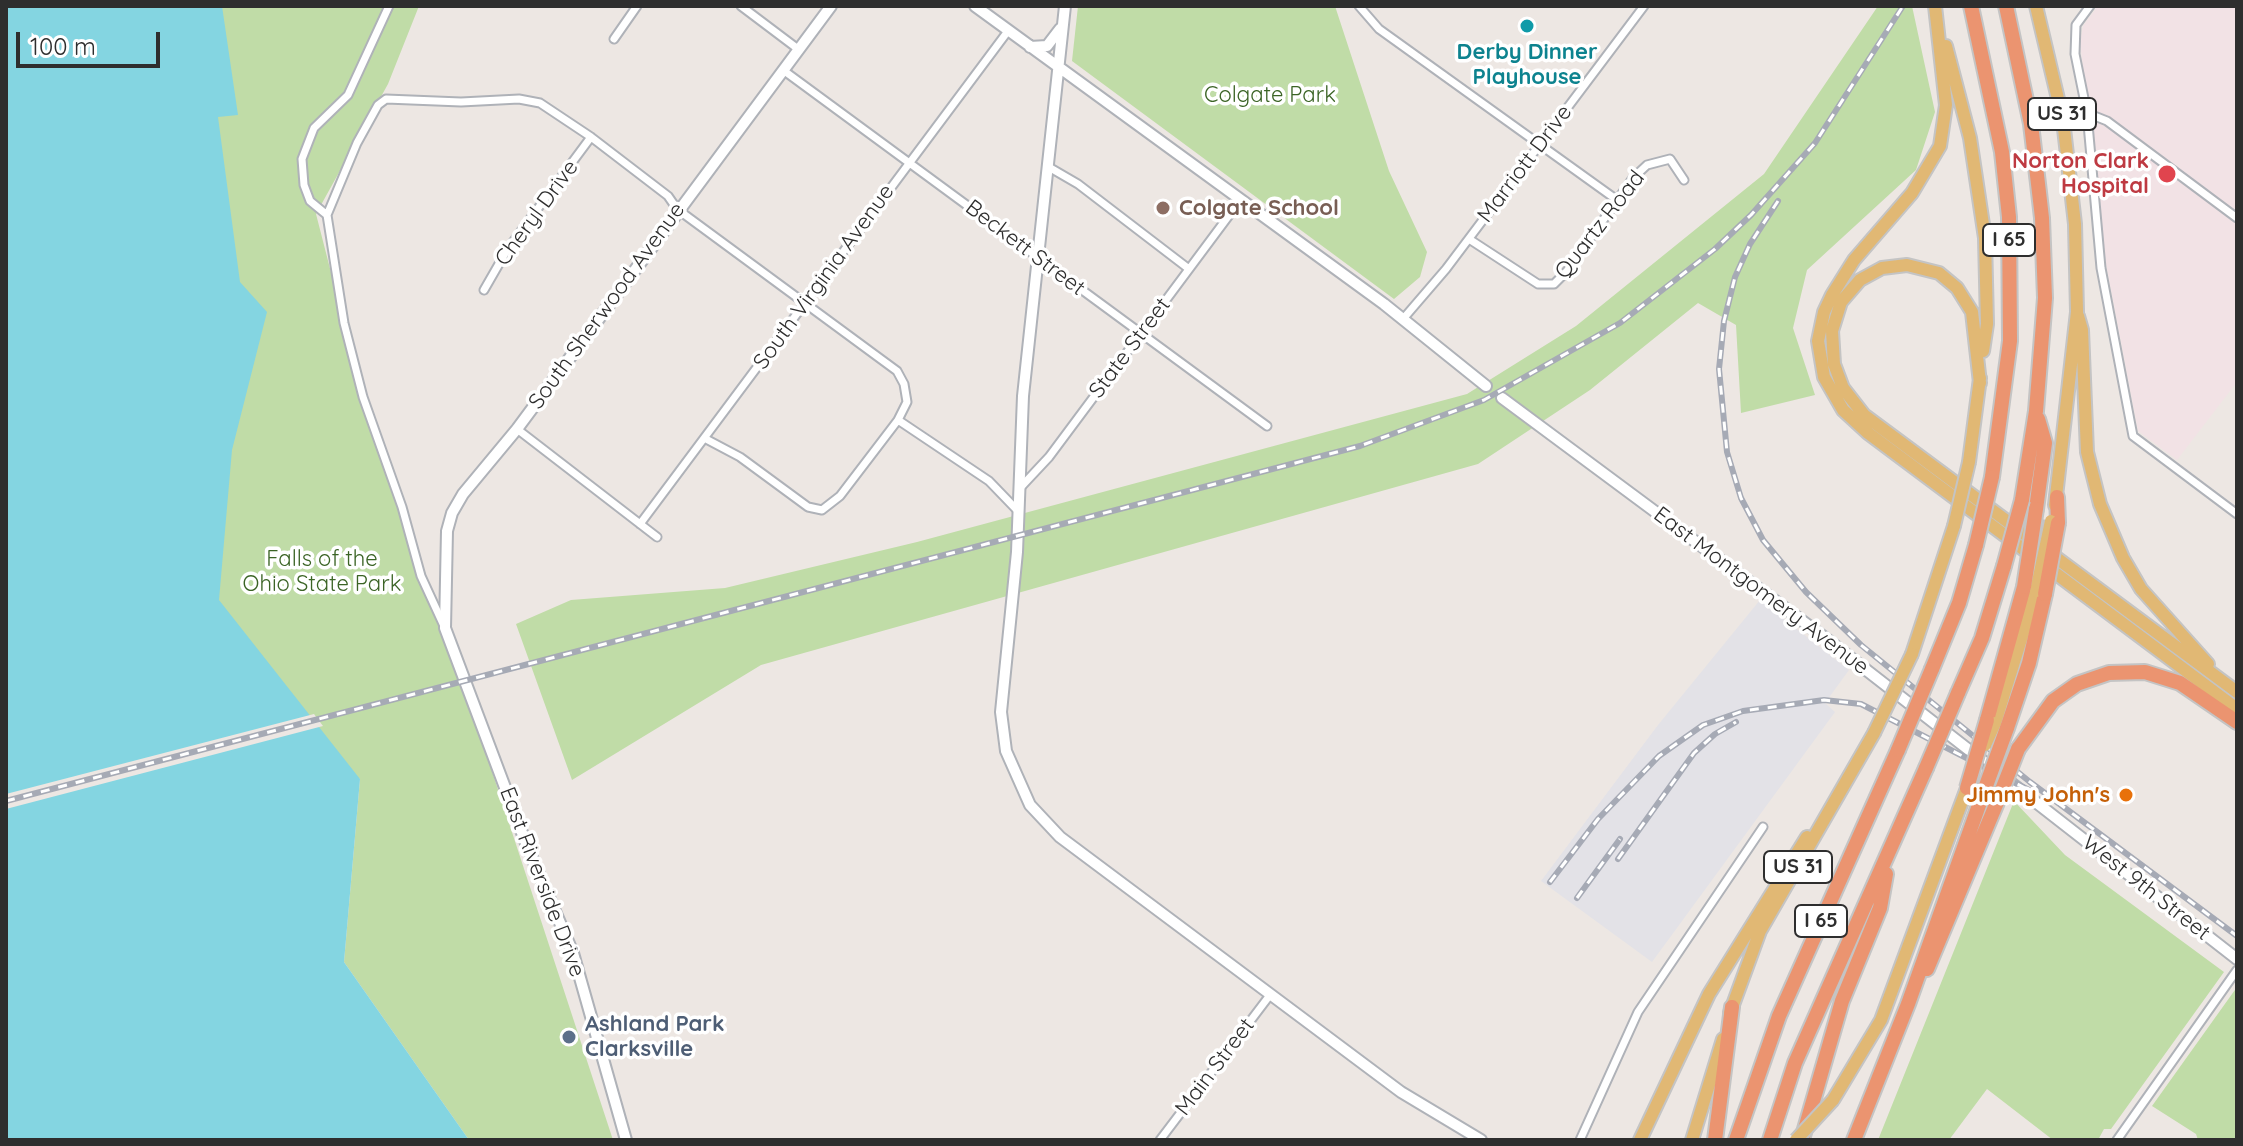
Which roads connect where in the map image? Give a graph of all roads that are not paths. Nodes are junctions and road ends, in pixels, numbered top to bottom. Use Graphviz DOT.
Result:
graph roads {
  1 [pos="389,6"];
  2 [pos="637,6"];
  3 [pos="741,6"];
  4 [pos="831,6"];
  5 [pos="975,6"];
  6 [pos="1065,6"];
  7 [pos="1359,6"];
  8 [pos="1644,6"];
  9 [pos="1971,6"];
  10 [pos="2006,6"];
  11 [pos="2036,6"];
  12 [pos="2090,6"];
  13 [pos="1935,7"];
  14 [pos="1063,23"];
  15 [pos="1008,31"];
  16 [pos="614,39"];
  17 [pos="1030,47"];
  18 [pos="798,49"];
  19 [pos="1059,69"];
  20 [pos="783,70"];
  21 [pos="2087,113"];
  22 [pos="591,137"];
  23 [pos="1540,145"];
  24 [pos="909,162"];
  25 [pos="1047,166"];
  26 [pos="1684,180"];
  27 [pos="1617,200"];
  28 [pos="1239,202"];
  29 [pos="677,209"];
  30 [pos="327,215"];
  31 [pos="2237,218"];
  32 [pos="1469,239"];
  33 [pos="1036,259"];
  34 [pos="1189,269"];
  35 [pos="484,290"];
  36 [pos="803,303"];
  37 [pos="2077,312"];
  38 [pos="1403,319"];
  39 [pos="1140,335"];
  40 [pos="1980,383"];
  41 [pos="1486,386"];
  42 [pos="1502,398"];
  43 [pos="2036,411"];
  44 [pos="898,420"];
  45 [pos="1267,426"];
  46 [pos="517,429"];
  47 [pos="706,439"];
  48 [pos="1017,492"];
  49 [pos="2057,497"];
  50 [pos="1017,510"];
  51 [pos="2237,514"];
  52 [pos="640,524"];
  53 [pos="657,537"];
  54 [pos="2035,591"];
  55 [pos="445,628"];
  56 [pos="2237,691"];
  57 [pos="2237,709"];
  58 [pos="2237,722"];
  59 [pos="1996,724"];
  60 [pos="1845,786"];
  61 [pos="2020,786"];
  62 [pos="1967,788"];
  63 [pos="1763,827"];
  64 [pos="1890,852"];
  65 [pos="2237,959"];
  66 [pos="2237,970"];
  67 [pos="1270,995"];
  68 [pos="1908,1004"];
  69 [pos="1732,1007"];
  70 [pos="626,1140"];
  71 [pos="1160,1140"];
  72 [pos="1481,1140"];
  73 [pos="1580,1140"];
  74 [pos="1640,1140"];
  75 [pos="1692,1140"];
  76 [pos="1715,1140"];
  77 [pos="1736,1140"];
  78 [pos="1770,1140"];
  79 [pos="1799,1140"];
  80 [pos="1854,1140"];
  81 [pos="2117,1140"];
  1 -- 30 [label="street"];
  2 -- 16 [label="street"];
  3 -- 18 [label="street"];
  4 -- 18 [label="street, South Sherwood Avenue"];
  5 -- 15 [label="street"];
  6 -- 14 [label="street"];
  7 -- 23 [label="street"];
  8 -- 23 [label="street, Marriott Drive"];
  9 -- 77 [label="highway, I 65, bridge"];
  10 -- 43 [label="highway, I 65"];
  11 -- 37 [label="main road, US 31"];
  12 -- 21 [label="street"];
  13 -- 40 [label="main road, US 31"];
  13 -- 57 [label="main road"];
  14 -- 17 [label="street"];
  14 -- 19 [label="street"];
  15 -- 17 [label="street"];
  15 -- 24 [label="street, South Virginia Avenue"];
  17 -- 19 [label="street"];
  18 -- 20 [label="street, South Sherwood Avenue"];
  19 -- 25 [label="street"];
  19 -- 28 [label="street"];
  20 -- 24 [label="street, Beckett Street"];
  20 -- 29 [label="street, South Sherwood Avenue"];
  21 -- 31 [label="street"];
  21 -- 51 [label="street"];
  22 -- 29 [label="street"];
  22 -- 30 [label="street"];
  22 -- 35 [label="street, Cheryl Drive"];
  23 -- 27 [label="street"];
  23 -- 32 [label="street, Marriott Drive"];
  24 -- 33 [label="street, Beckett Street"];
  24 -- 36 [label="street, South Virginia Avenue"];
  25 -- 33 [label="street"];
  25 -- 34 [label="street"];
  26 -- 27 [label="street, Quartz Road"];
  27 -- 32 [label="street, Quartz Road"];
  28 -- 34 [label="street, State Street"];
  28 -- 38 [label="street"];
  29 -- 36 [label="street"];
  29 -- 46 [label="street, South Sherwood Avenue"];
  30 -- 55 [label="street"];
  32 -- 38 [label="street, Marriott Drive"];
  33 -- 39 [label="street, Beckett Street"];
  33 -- 48 [label="street"];
  34 -- 39 [label="street, State Street"];
  36 -- 44 [label="street"];
  36 -- 47 [label="street, South Virginia Avenue"];
  37 -- 49 [label="main road, US 31"];
  37 -- 56 [label="main road"];
  38 -- 41 [label="street"];
  39 -- 45 [label="street, Beckett Street"];
  39 -- 48 [label="street, State Street"];
  40 -- 56 [label="main road"];
  40 -- 60 [label="main road, US 31, bridge"];
  42 -- 61 [label="street, East Montgomery Avenue"];
  43 -- 54 [label="highway, bridge"];
  43 -- 64 [label="highway, I 65, bridge"];
  44 -- 47 [label="street"];
  44 -- 50 [label="street"];
  46 -- 52 [label="street"];
  46 -- 55 [label="street, South Sherwood Avenue"];
  47 -- 52 [label="street, South Virginia Avenue"];
  48 -- 50 [label="street"];
  49 -- 54 [label="highway, bridge"];
  50 -- 67 [label="street"];
  52 -- 53 [label="street"];
  54 -- 59 [label="highway"];
  54 -- 59 [label="highway"];
  55 -- 70 [label="street, East Riverside Drive"];
  58 -- 68 [label="highway, bridge"];
  59 -- 62 [label="highway, bridge"];
  59 -- 68 [label="highway, bridge"];
  60 -- 69 [label="main road, US 31"];
  60 -- 74 [label="main road"];
  61 -- 65 [label="street, West 9th Street"];
  62 -- 79 [label="main road, bridge"];
  63 -- 73 [label="street"];
  64 -- 78 [label="highway, I 65"];
  64 -- 79 [label="highway"];
  66 -- 81 [label="street"];
  67 -- 71 [label="street, Main Street"];
  67 -- 72 [label="street"];
  68 -- 80 [label="highway"];
  69 -- 75 [label="main road, US 31"];
  69 -- 76 [label="highway"];
}
